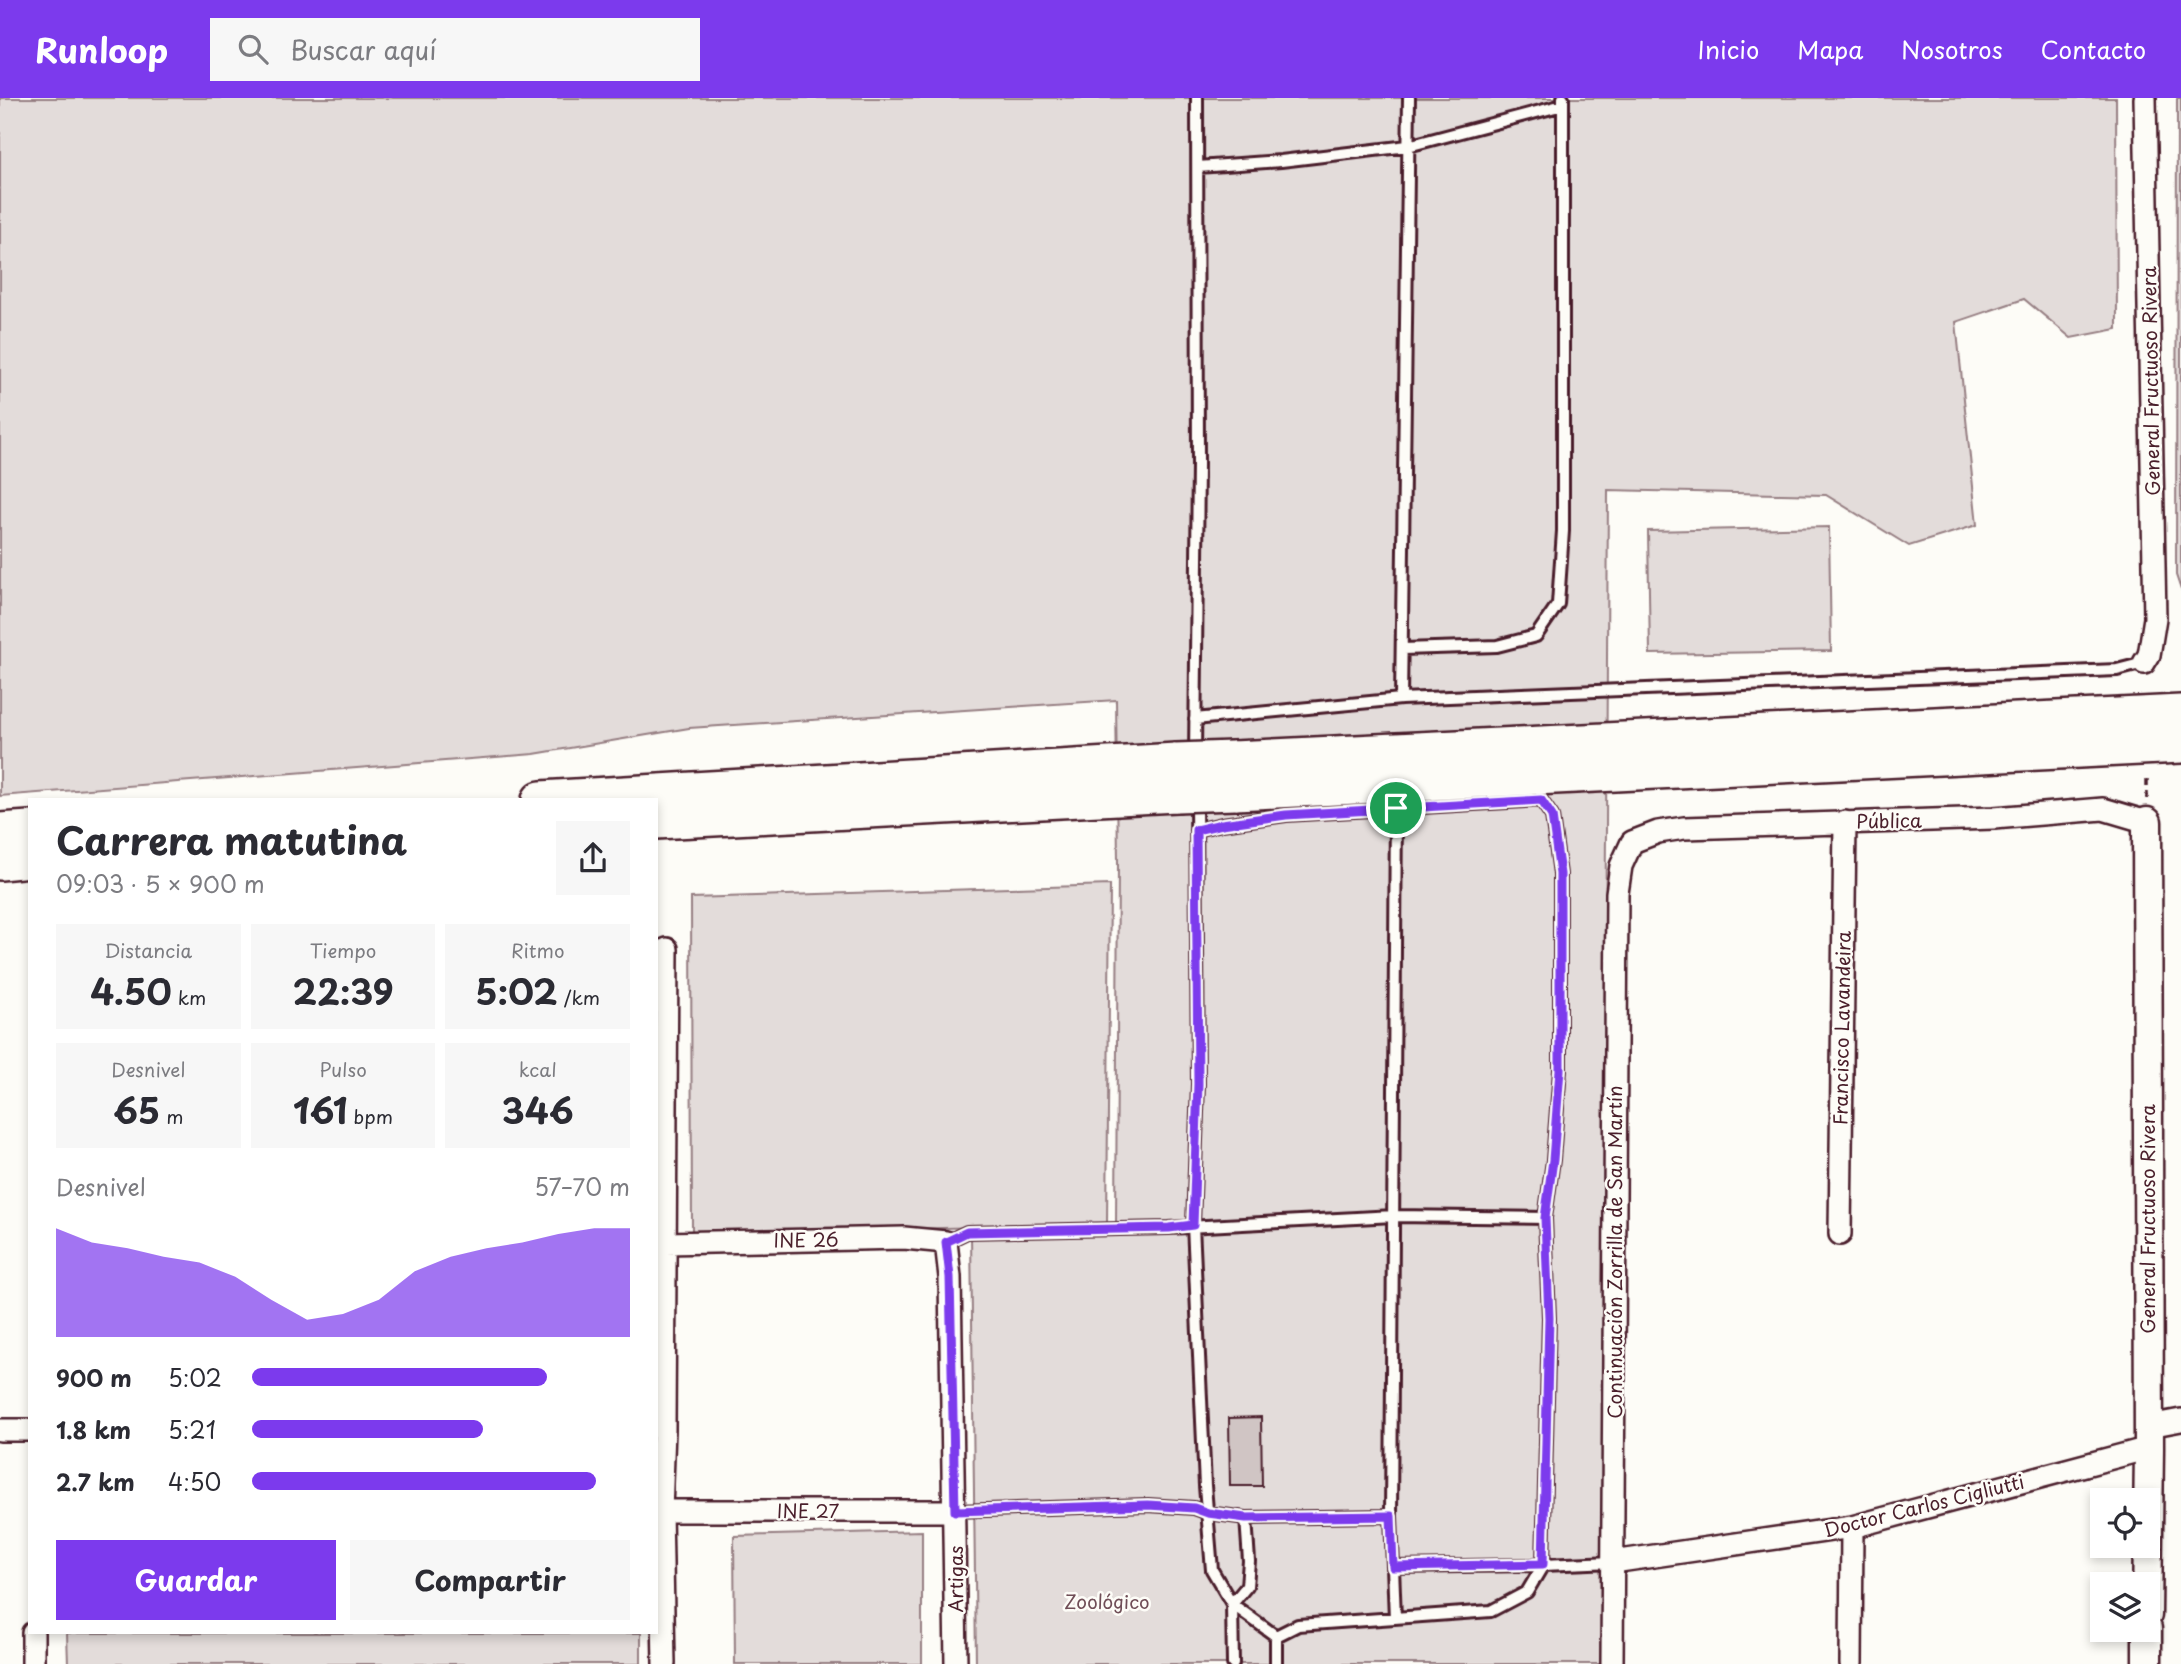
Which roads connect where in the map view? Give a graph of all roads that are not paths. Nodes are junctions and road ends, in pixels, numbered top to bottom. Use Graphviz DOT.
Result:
graph roads {
  1 [pos="1197,98"];
  2 [pos="1409,98"];
  3 [pos="2145,98"];
  4 [pos="1563,102"];
  5 [pos="1408,146"];
  6 [pos="1198,167"];
  7 [pos="1403,649"];
  8 [pos="2144,663"];
  9 [pos="1401,699"];
  10 [pos="2181,714"];
  11 [pos="1195,719"];
  12 [pos="2181,744"];
  13 [pos="1234,775"];
  14 [pos="1176,778"];
  15 [pos="599,798"];
  16 [pos="1396,808"];
  17 [pos="658,820"];
  18 [pos="1845,822"];
  19 [pos="2147,822"];
  20 [pos="28,830"];
  21 [pos="1196,830"];
  22 [pos="0,832"];
  23 [pos="1632,842"];
  24 [pos="28,858"];
  25 [pos="0,861"];
  26 [pos="667,949"];
  27 [pos="661,1085"];
  28 [pos="1394,1216"];
  29 [pos="1545,1218"];
  30 [pos="1193,1225"];
  31 [pos="1840,1234"];
  32 [pos="946,1242"];
  33 [pos="666,1243"];
  34 [pos="2181,1420"];
  35 [pos="0,1430"];
  36 [pos="28,1430"];
  37 [pos="660,1430"];
  38 [pos="2149,1437"];
  39 [pos="661,1511"];
  40 [pos="955,1511"];
  41 [pos="1208,1513"];
  42 [pos="1391,1516"];
  43 [pos="1246,1518"];
  44 [pos="1852,1527"];
  45 [pos="1613,1562"];
  46 [pos="1543,1564"];
  47 [pos="1393,1567"];
  48 [pos="2147,1572"];
  49 [pos="1232,1604"];
  50 [pos="1395,1618"];
  51 [pos="33,1634"];
  52 [pos="1276,1636"];
  53 [pos="2147,1642"];
  54 [pos="33,1664"];
  55 [pos="664,1664"];
  56 [pos="956,1664"];
  57 [pos="1234,1664"];
  58 [pos="1276,1664"];
  59 [pos="1612,1664"];
  60 [pos="1851,1664"];
  61 [pos="2147,1664"];
  1 -- 6 [label="lane"];
  2 -- 5 [label="lane"];
  3 -- 8 [label="street, General Fructuoso Rivera"];
  4 -- 5 [label="lane"];
  4 -- 7 [label="lane"];
  5 -- 6 [label="lane"];
  5 -- 7 [label="lane"];
  6 -- 11 [label="lane"];
  7 -- 9 [label="lane"];
  8 -- 9 [label="lane"];
  9 -- 11 [label="lane"];
  10 -- 13 [label="highway"];
  11 -- 21 [label="lane"];
  12 -- 13 [label="highway"];
  13 -- 14 [label="highway, bridge"];
  14 -- 15 [label="highway"];
  14 -- 17 [label="highway"];
  16 -- 21 [label="lane"];
  16 -- 28 [label="lane"];
  16 -- 29 [label="lane"];
  18 -- 19 [label="street, Pública"];
  18 -- 23 [label="street, Pública"];
  18 -- 31 [label="street, Francisco Lavandeira"];
  19 -- 38 [label="street, General Fructuoso Rivera"];
  20 -- 22 [label="highway"];
  21 -- 30 [label="lane"];
  23 -- 45 [label="street, Continuación Zorrilla de San Martín"];
  24 -- 25 [label="highway"];
  26 -- 27 [label="street"];
  27 -- 33 [label="street"];
  28 -- 29 [label="lane"];
  28 -- 30 [label="lane"];
  28 -- 42 [label="lane"];
  29 -- 46 [label="lane"];
  30 -- 32 [label="lane"];
  30 -- 41 [label="lane"];
  32 -- 33 [label="street, INE 26"];
  32 -- 40 [label="street, Artigas"];
  33 -- 37 [label="street"];
  34 -- 38 [label="street, Doctor Carlos Cigliutti"];
  35 -- 36 [label="street"];
  37 -- 39 [label="street"];
  38 -- 44 [label="street, Doctor Carlos Cigliutti"];
  38 -- 48 [label="street, General Fructuoso Rivera"];
  39 -- 40 [label="street, INE 27"];
  39 -- 55 [label="street"];
  40 -- 41 [label="lane"];
  40 -- 56 [label="street, Artigas"];
  41 -- 43 [label="lane"];
  41 -- 49 [label="lane"];
  42 -- 43 [label="lane"];
  42 -- 47 [label="lane"];
  43 -- 49 [label="lane"];
  44 -- 45 [label="street, Doctor Carlos Cigliutti"];
  44 -- 60 [label="street"];
  45 -- 46 [label="lane"];
  45 -- 59 [label="street, Continuación Zorrilla de San Martín"];
  46 -- 47 [label="lane"];
  46 -- 50 [label="lane"];
  47 -- 50 [label="lane"];
  49 -- 52 [label="lane"];
  49 -- 57 [label="lane"];
  50 -- 52 [label="lane"];
  51 -- 54 [label="street"];
  52 -- 58 [label="lane"];
  53 -- 61 [label="street"];
}
